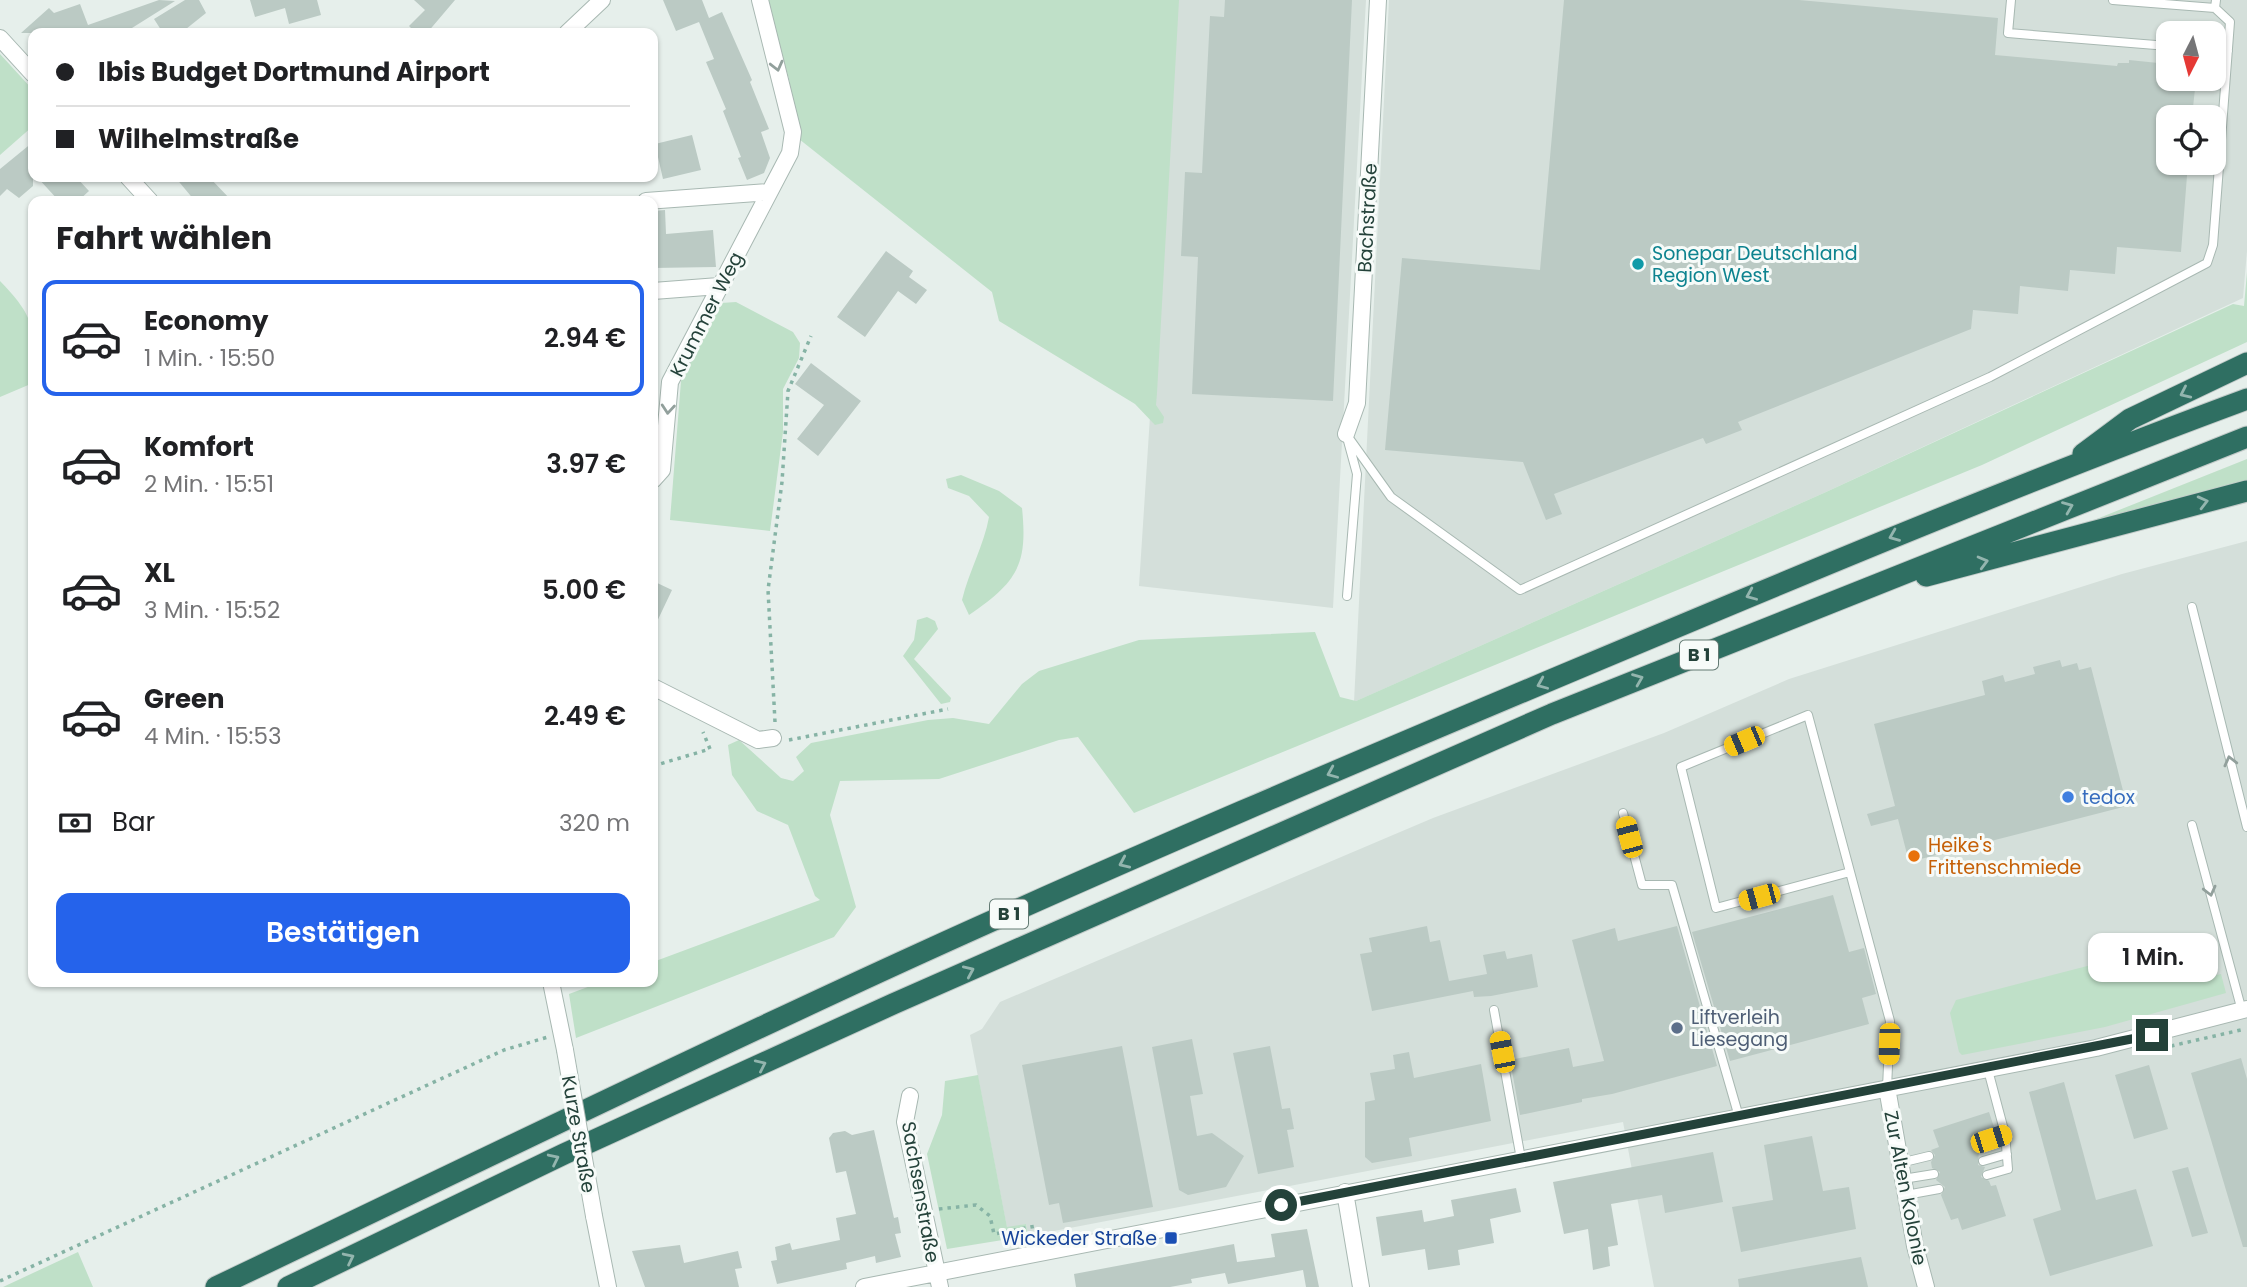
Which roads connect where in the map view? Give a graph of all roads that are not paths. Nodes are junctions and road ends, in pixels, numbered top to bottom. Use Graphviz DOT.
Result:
graph roads {
  1 [pos="602,0"];
  2 [pos="760,0"];
  3 [pos="1378,0"];
  4 [pos="2011,0"];
  5 [pos="2113,0"];
  6 [pos="2215,4"];
  7 [pos="572,28"];
  8 [pos="0,38"];
  9 [pos="2156,45"];
  10 [pos="2228,51"];
  11 [pos="28,69"];
  12 [pos="133,182"];
  13 [pos="769,192"];
  14 [pos="145,196"];
  15 [pos="658,200"];
  16 [pos="719,286"];
  17 [pos="658,291"];
  18 [pos="2247,363"];
  19 [pos="2247,399"];
  20 [pos="1346,434"];
  21 [pos="2247,437"];
  22 [pos="2070,465"];
  23 [pos="658,474"];
  24 [pos="2247,491"];
  25 [pos="1347,596"];
  26 [pos="1846,597"];
  27 [pos="2192,607"];
  28 [pos="658,690"];
  29 [pos="773,738"];
  30 [pos="1623,813"];
  31 [pos="2192,825"];
  32 [pos="2247,827"];
  33 [pos="1850,872"];
  34 [pos="552,987"];
  35 [pos="1494,1010"];
  36 [pos="2245,1010"];
  37 [pos="1988,1070"];
  38 [pos="1887,1088"];
  39 [pos="909,1096"];
  40 [pos="1739,1117"];
  41 [pos="2005,1134"];
  42 [pos="1977,1143"];
  43 [pos="2007,1154"];
  44 [pos="1929,1156"];
  45 [pos="1521,1158"];
  46 [pos="1983,1161"];
  47 [pos="1902,1171"];
  48 [pos="1934,1174"];
  49 [pos="1987,1175"];
  50 [pos="1939,1189"];
  51 [pos="1345,1192"];
  52 [pos="1906,1195"];
  53 [pos="938,1280"];
  54 [pos="216,1287"];
  55 [pos="288,1287"];
  56 [pos="608,1287"];
  57 [pos="864,1287"];
  58 [pos="1361,1287"];
  59 [pos="1926,1287"];
  1 -- 7 [label="street"];
  2 -- 13 [label="street, Krummer Weg, one-way"];
  3 -- 20 [label="street, Bachstraße"];
  4 -- 9 [label="lane"];
  5 -- 6 [label="lane"];
  6 -- 10 [label="lane"];
  8 -- 11 [label="street"];
  10 -- 20 [label="lane"];
  12 -- 14 [label="street"];
  13 -- 15 [label="street"];
  13 -- 16 [label="street, Krummer Weg"];
  16 -- 17 [label="street"];
  16 -- 23 [label="street, Krummer Weg, one-way"];
  18 -- 22 [label="highway, one-way"];
  19 -- 22 [label="highway, B 1"];
  20 -- 25 [label="lane"];
  26 -- 21 [label="highway, B 1, one-way"];
  22 -- 54 [label="highway, B 1, one-way"];
  26 -- 24 [label="highway, one-way"];
  55 -- 26 [label="highway, B 1, one-way"];
  32 -- 27 [label="lane, one-way"];
  28 -- 29 [label="street"];
  30 -- 40 [label="lane"];
  31 -- 36 [label="lane, one-way"];
  33 -- 33 [label="lane"];
  33 -- 38 [label="lane"];
  34 -- 56 [label="street, Kurze Straße, bridge"];
  35 -- 45 [label="lane"];
  36 -- 37 [label="street"];
  37 -- 38 [label="street"];
  37 -- 41 [label="lane"];
  38 -- 40 [label="street"];
  38 -- 47 [label="street, Zur Alten Kolonie"];
  39 -- 53 [label="street, Sachsenstraße"];
  40 -- 45 [label="street"];
  41 -- 42 [label="lane"];
  41 -- 43 [label="lane"];
  43 -- 46 [label="lane"];
  43 -- 49 [label="lane"];
  44 -- 47 [label="lane"];
  45 -- 51 [label="street"];
  47 -- 48 [label="lane"];
  47 -- 52 [label="street, Zur Alten Kolonie"];
  50 -- 52 [label="lane"];
  51 -- 53 [label="street"];
  51 -- 58 [label="street"];
  52 -- 59 [label="street, Zur Alten Kolonie"];
  53 -- 57 [label="street"];
}
